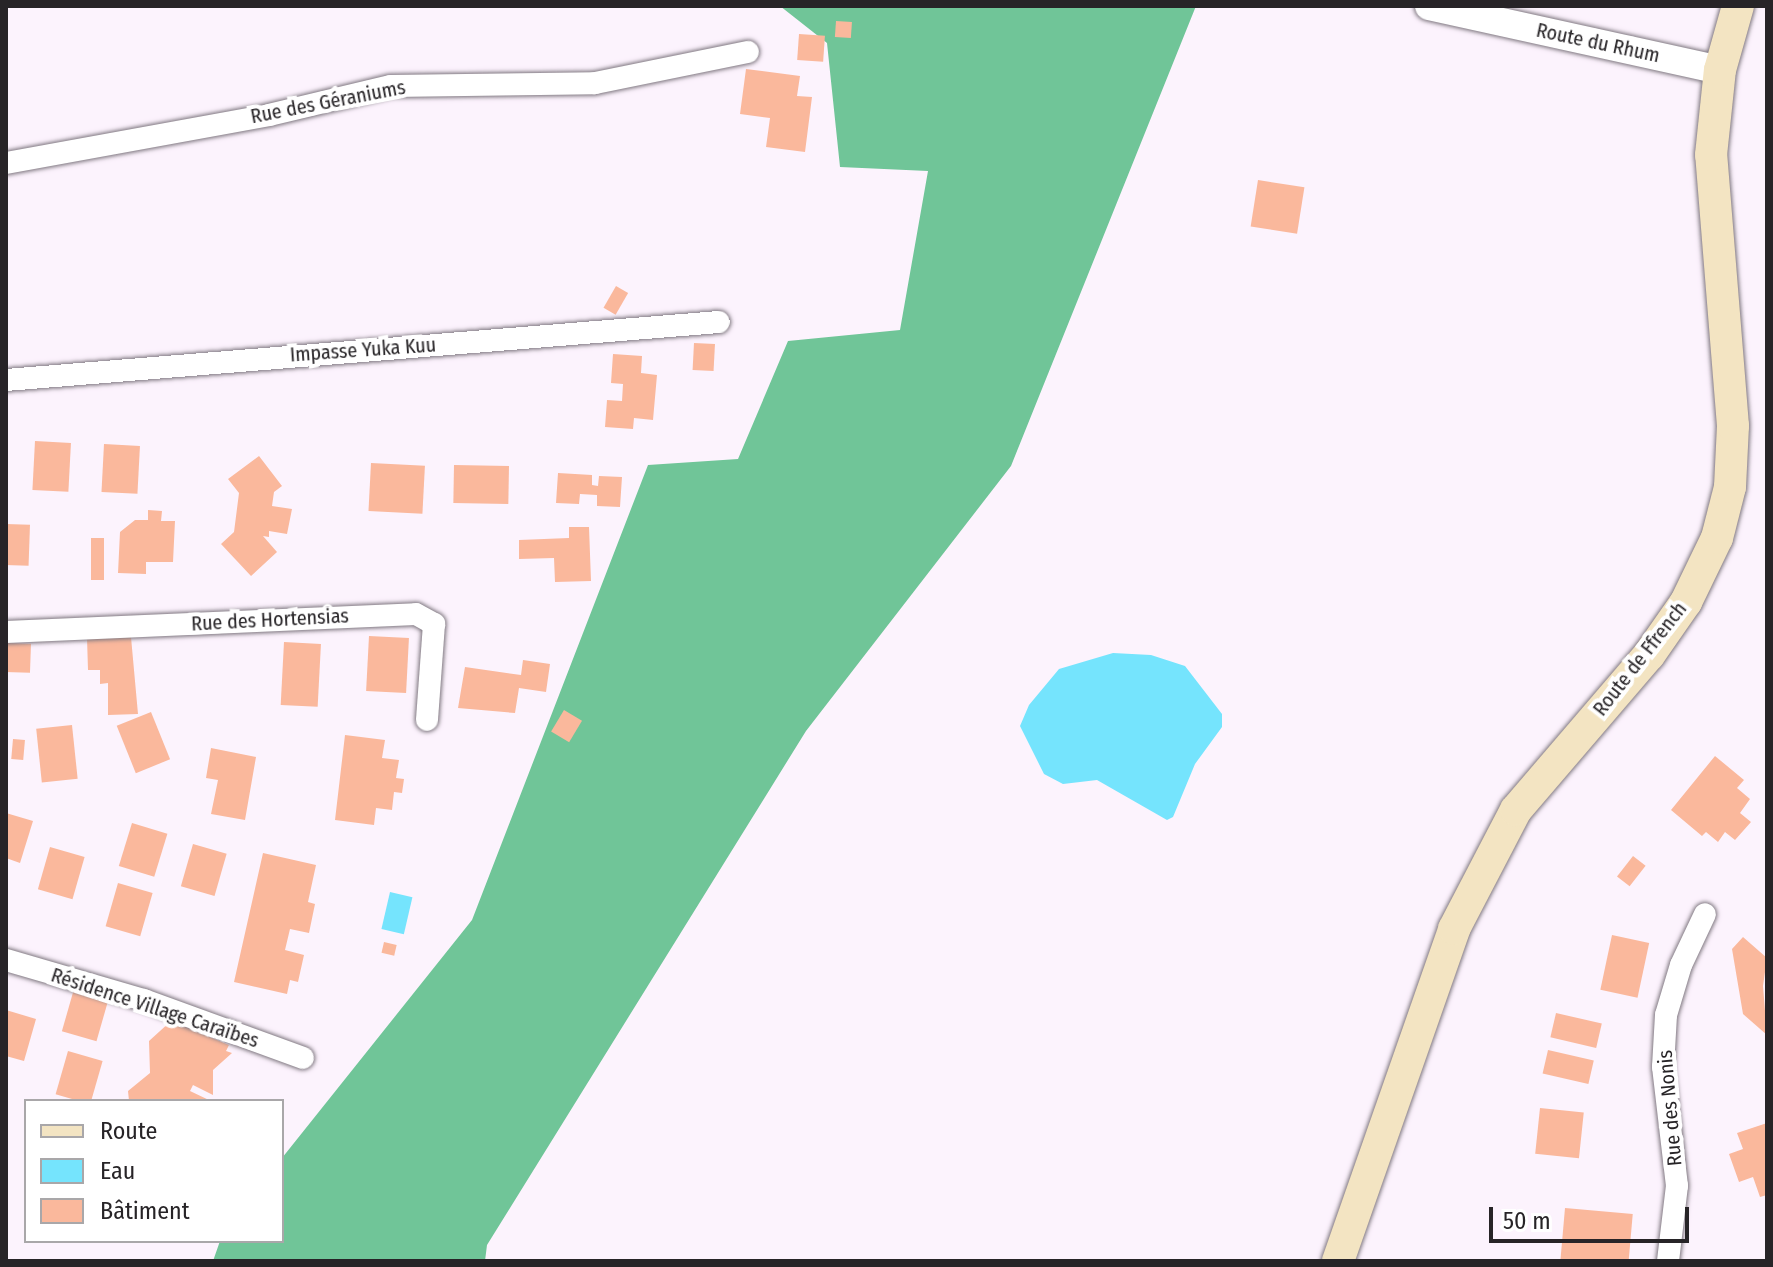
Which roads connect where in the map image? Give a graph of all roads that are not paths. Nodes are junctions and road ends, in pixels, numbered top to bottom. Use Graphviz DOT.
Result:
graph roads {
  1 [pos="1429,6"];
  2 [pos="1738,6"];
  3 [pos="748,52"];
  4 [pos="1720,70"];
  5 [pos="6,163"];
  6 [pos="719,322"];
  7 [pos="6,380"];
  8 [pos="6,632"];
  9 [pos="427,720"];
  10 [pos="1705,914"];
  11 [pos="6,960"];
  12 [pos="303,1058"];
  13 [pos="1338,1261"];
  14 [pos="1668,1261"];
  1 -- 4 [label="street, Route du Rhum"];
  2 -- 4 [label="main road, Route de Ffrench"];
  3 -- 5 [label="street, Rue des Géraniums"];
  4 -- 13 [label="main road, Route de Ffrench"];
  6 -- 7 [label="street, Impasse Yuka Kuu"];
  8 -- 9 [label="street, Rue des Hortensias"];
  10 -- 14 [label="street, Rue des Nonis"];
  11 -- 12 [label="street, Résidence Village Caraïbes"];
}
